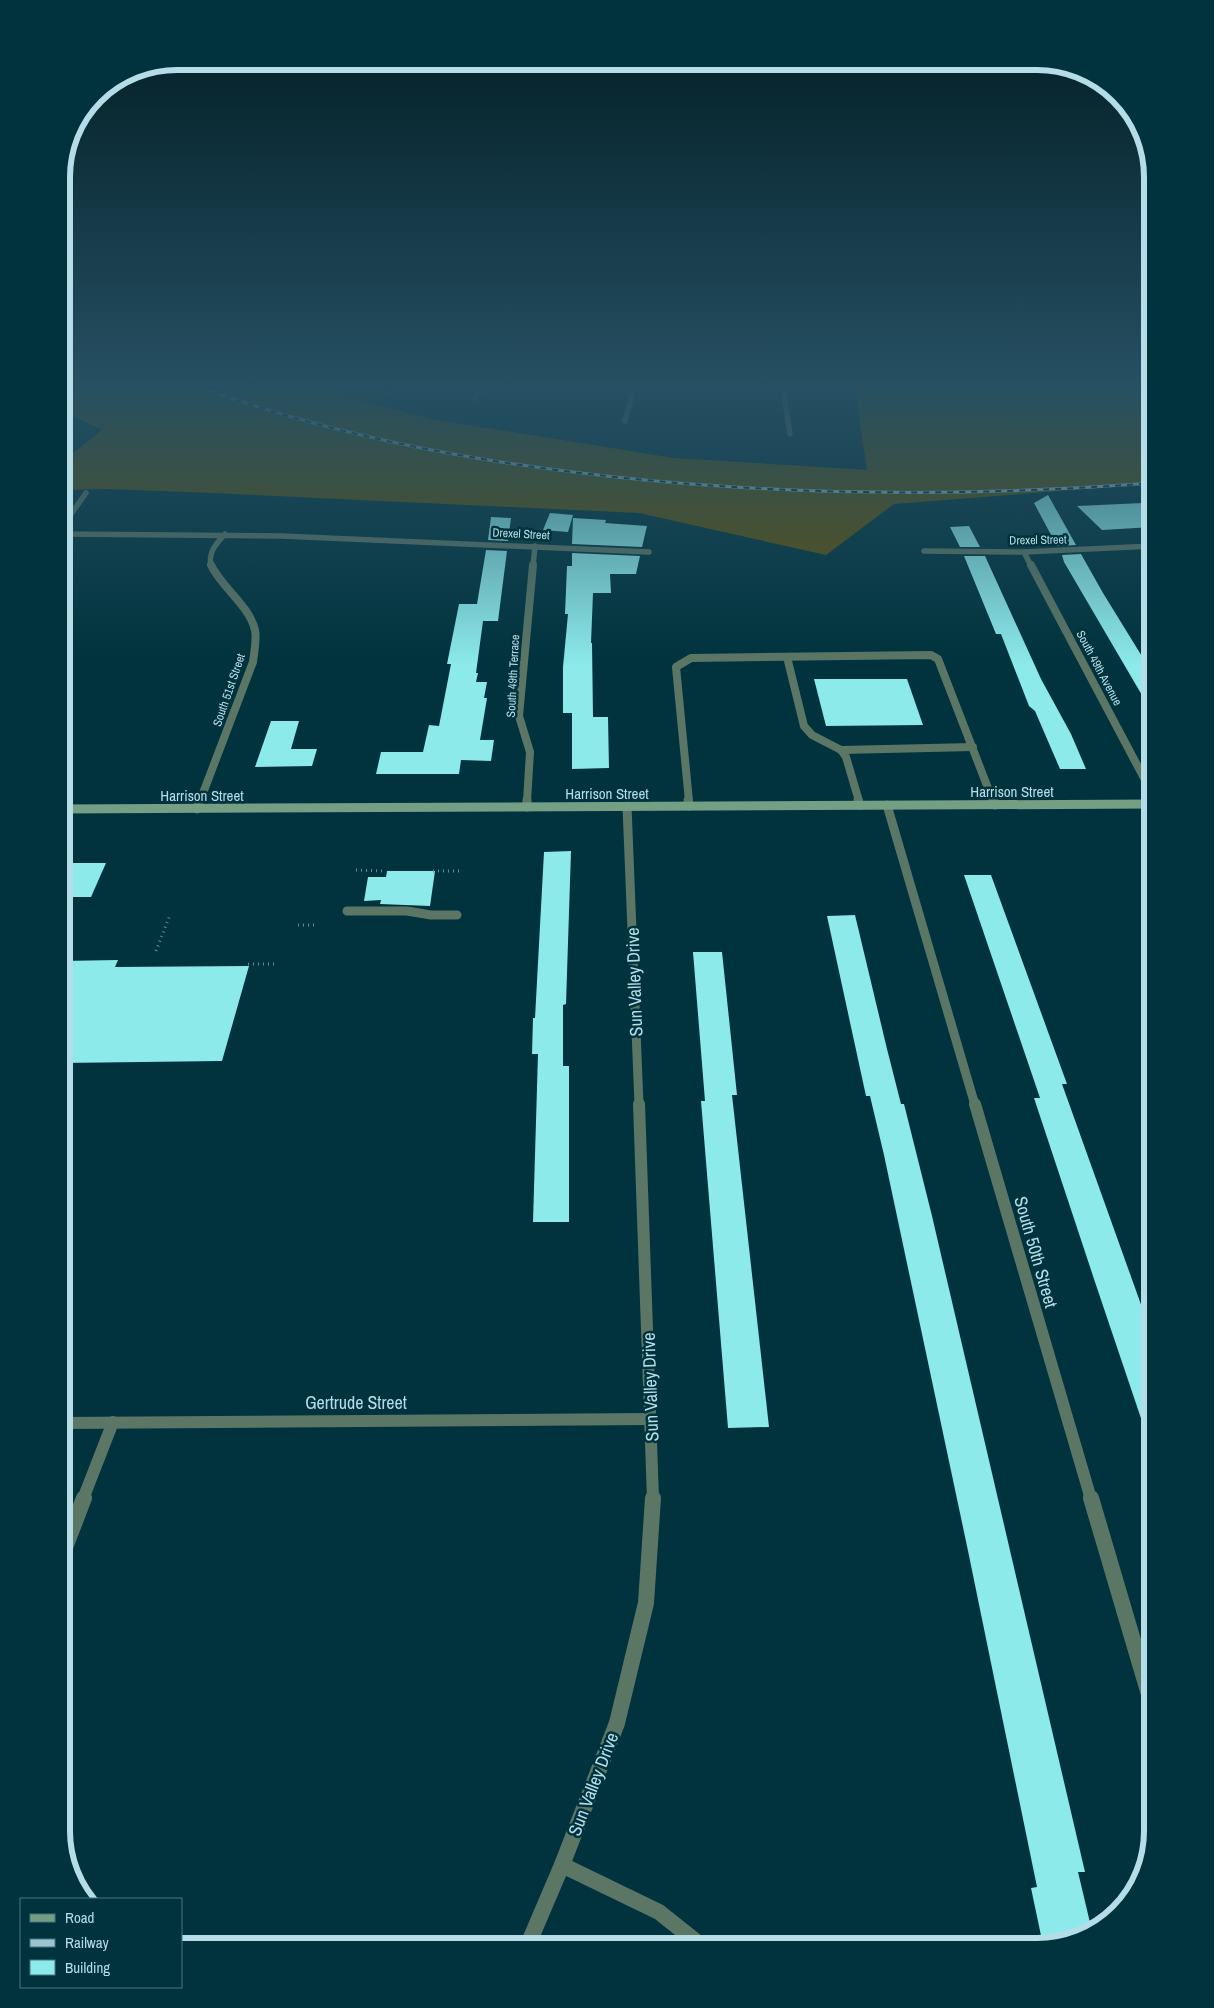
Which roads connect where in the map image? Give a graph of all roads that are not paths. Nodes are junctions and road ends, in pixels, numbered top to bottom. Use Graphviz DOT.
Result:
graph roads {
  1 [pos="86,493"];
  2 [pos="70,515"];
  3 [pos="70,534"];
  4 [pos="225,534"];
  5 [pos="535,546"];
  6 [pos="1144,546"];
  7 [pos="924,551"];
  8 [pos="650,552"];
  9 [pos="1024,552"];
  10 [pos="787,657"];
  11 [pos="973,747"];
  12 [pos="841,750"];
  13 [pos="1144,778"];
  14 [pos="1144,804"];
  15 [pos="860,805"];
  16 [pos="887,805"];
  17 [pos="995,805"];
  18 [pos="627,806"];
  19 [pos="689,806"];
  20 [pos="526,807"];
  21 [pos="70,809"];
  22 [pos="197,809"];
  23 [pos="347,911"];
  24 [pos="457,915"];
  25 [pos="651,1419"];
  26 [pos="113,1422"];
  27 [pos="70,1423"];
  28 [pos="70,1534"];
  29 [pos="1144,1677"];
  30 [pos="562,1865"];
  31 [pos="532,1938"];
  32 [pos="692,1938"];
  1 -- 2 [label="street"];
  3 -- 4 [label="street, Drexel Street"];
  4 -- 5 [label="street, Drexel Street"];
  4 -- 22 [label="street, South 51st Street"];
  5 -- 8 [label="street, Drexel Street"];
  5 -- 20 [label="street, South 49th Terrace"];
  6 -- 9 [label="street, Drexel Street"];
  7 -- 9 [label="street, Drexel Street"];
  9 -- 13 [label="street, South 49th Avenue"];
  10 -- 11 [label="street"];
  10 -- 12 [label="street"];
  10 -- 19 [label="street"];
  11 -- 12 [label="street"];
  11 -- 17 [label="street"];
  12 -- 15 [label="street"];
  14 -- 17 [label="main road, Harrison Street"];
  15 -- 16 [label="main road, Harrison Street"];
  15 -- 19 [label="main road, Harrison Street"];
  16 -- 17 [label="main road, Harrison Street"];
  16 -- 29 [label="street, South 50th Street"];
  18 -- 19 [label="main road, Harrison Street"];
  18 -- 20 [label="main road, Harrison Street"];
  18 -- 25 [label="street, Sun Valley Drive"];
  20 -- 22 [label="main road, Harrison Street"];
  21 -- 22 [label="main road, Harrison Street"];
  23 -- 24 [label="street"];
  25 -- 26 [label="street, Gertrude Street"];
  25 -- 30 [label="street, Sun Valley Drive"];
  26 -- 27 [label="street, Gertrude Street"];
  26 -- 28 [label="street"];
  30 -- 31 [label="street, Sun Valley Drive"];
  30 -- 32 [label="street"];
}
